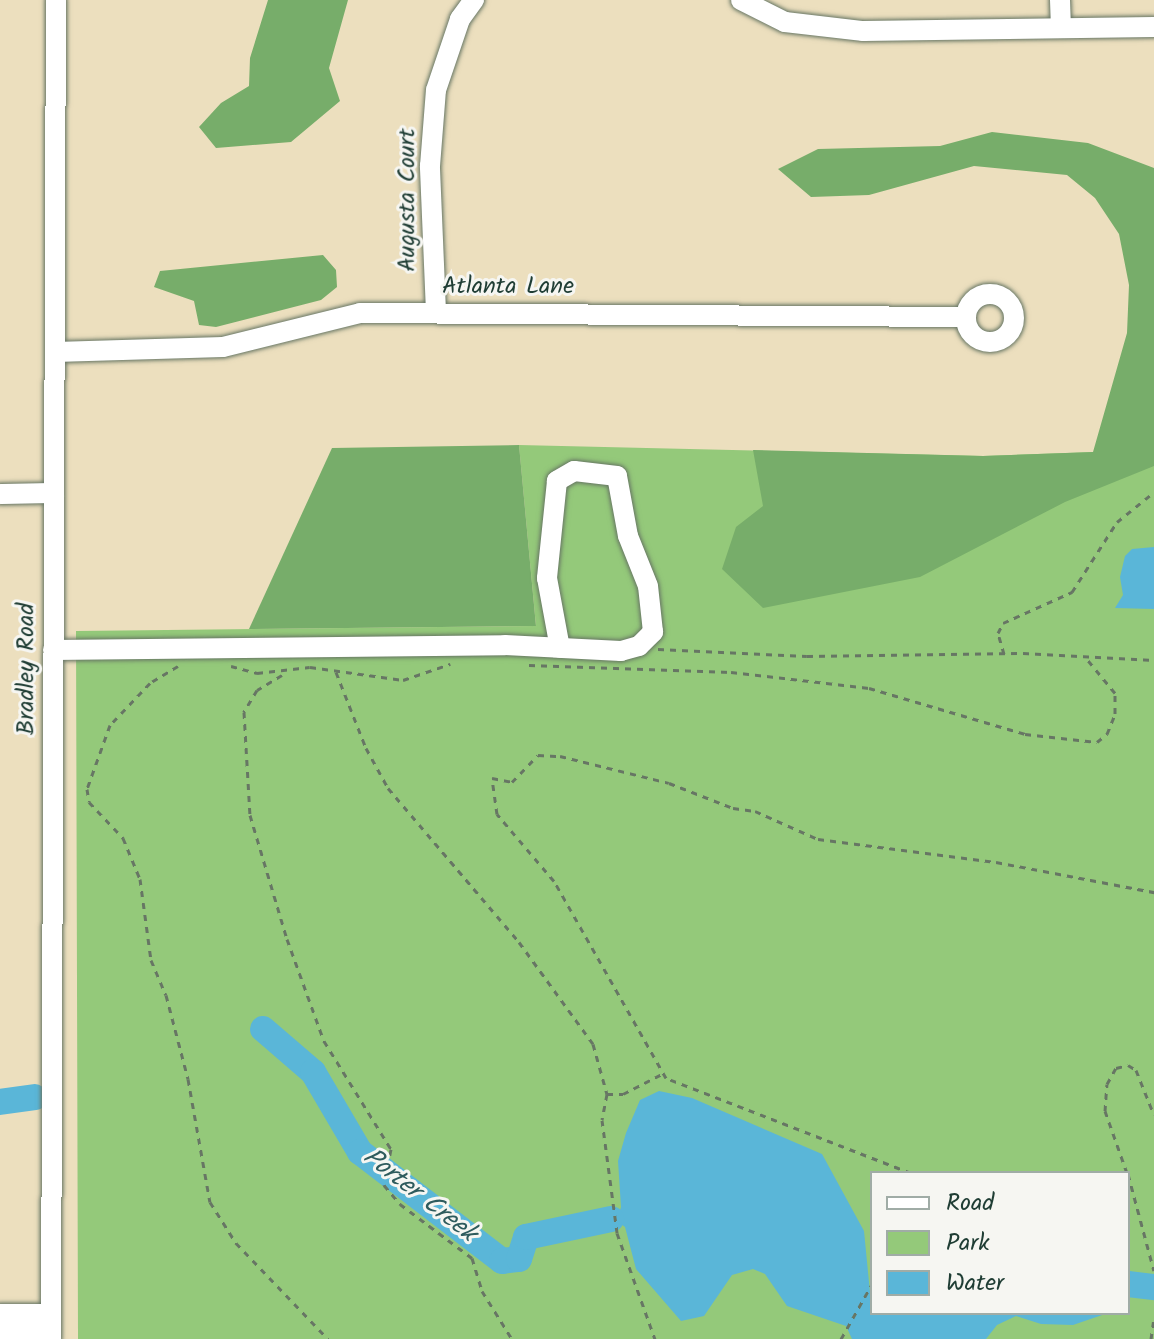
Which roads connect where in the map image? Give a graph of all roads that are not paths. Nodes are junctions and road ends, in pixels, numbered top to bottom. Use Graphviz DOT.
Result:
graph roads {
  1 [pos="56,0"];
  2 [pos="474,0"];
  3 [pos="741,0"];
  4 [pos="1060,0"];
  5 [pos="1061,27"];
  6 [pos="1154,27"];
  7 [pos="436,312"];
  8 [pos="965,317"];
  9 [pos="55,352"];
  10 [pos="54,493"];
  11 [pos="0,494"];
  12 [pos="560,648"];
  13 [pos="53,650"];
  14 [pos="0,1314"];
  15 [pos="51,1328"];
  16 [pos="0,1330"];
  1 -- 9 [label="street, Bradley Road"];
  2 -- 7 [label="street, Augusta Court"];
  3 -- 5 [label="street"];
  4 -- 5 [label="street"];
  5 -- 6 [label="street"];
  7 -- 8 [label="street, Atlanta Lane"];
  7 -- 9 [label="street, Atlanta Lane"];
  9 -- 10 [label="street, Bradley Road"];
  10 -- 11 [label="street"];
  10 -- 13 [label="street, Bradley Road"];
  12 -- 12 [label="street"];
  12 -- 13 [label="street"];
  13 -- 15 [label="street, Bradley Road"];
  14 -- 15 [label="street"];
  15 -- 16 [label="street"];
}
